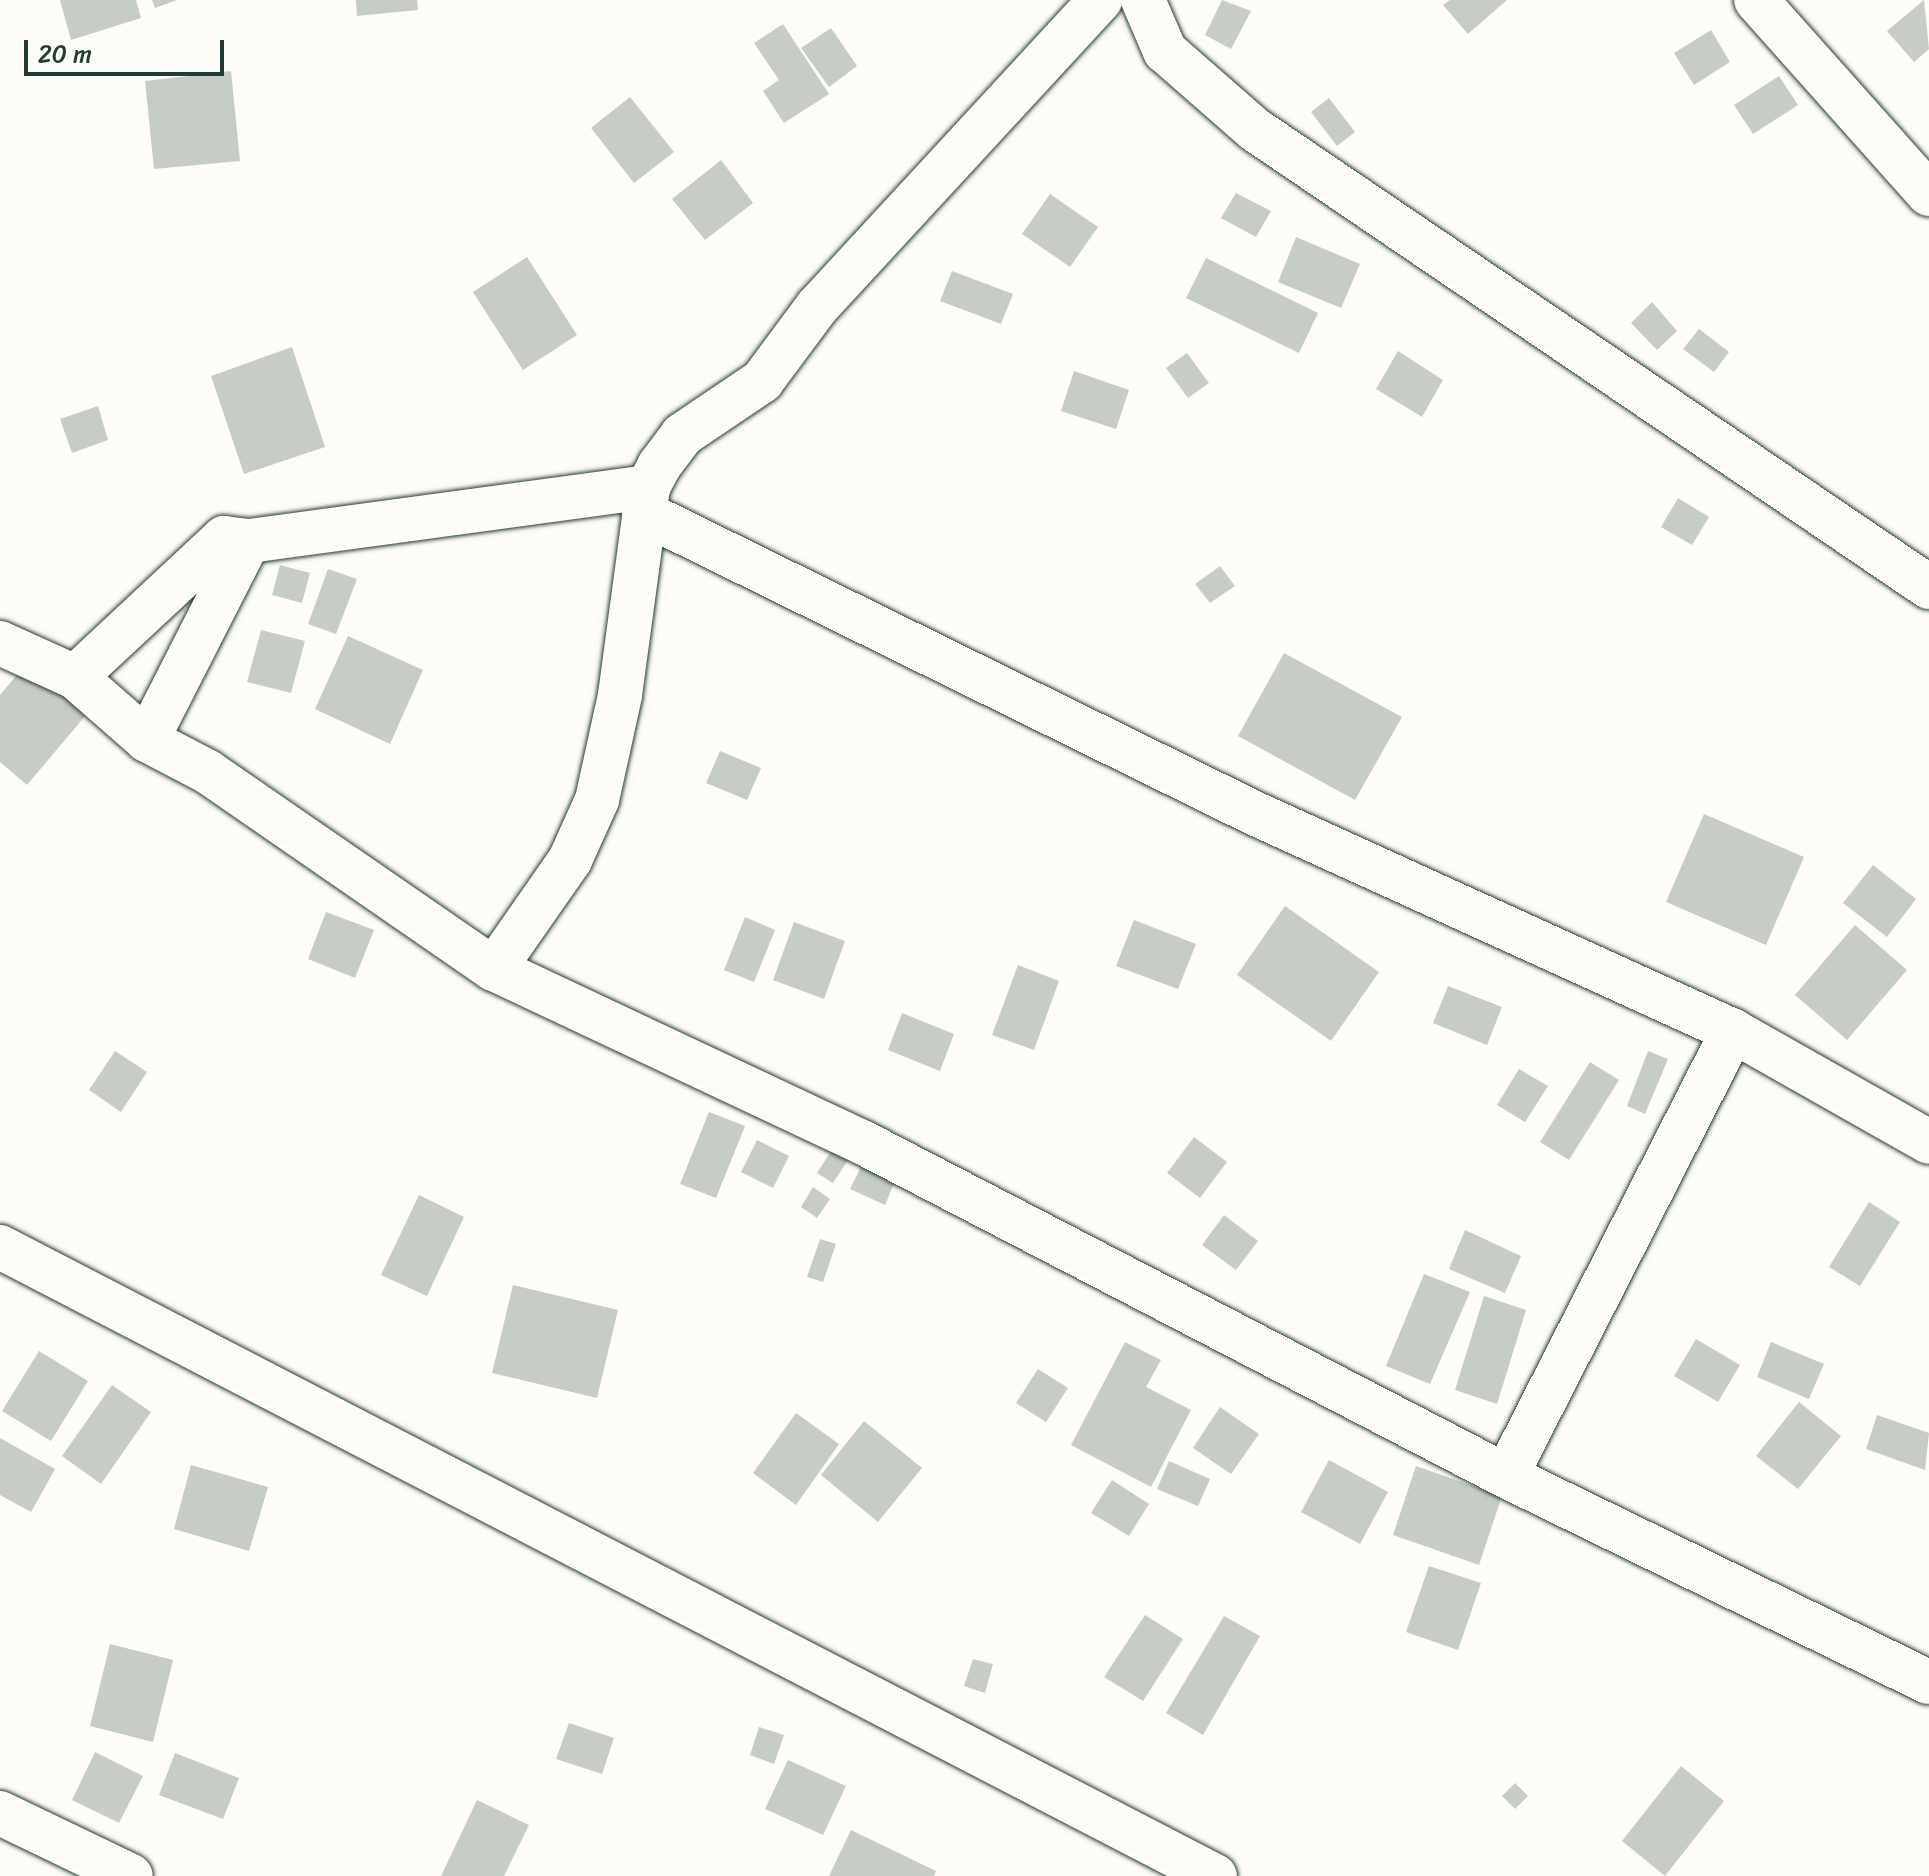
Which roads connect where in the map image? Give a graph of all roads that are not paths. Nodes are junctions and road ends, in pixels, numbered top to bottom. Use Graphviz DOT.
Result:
graph roads {
  1 [pos="1143,0"];
  2 [pos="1756,0"];
  3 [pos="1089,4"];
  4 [pos="1929,194"];
  5 [pos="646,500"];
  6 [pos="248,542"];
  7 [pos="1929,587"];
  8 [pos="0,643"];
  9 [pos="75,677"];
  10 [pos="147,740"];
  11 [pos="494,969"];
  12 [pos="1733,1031"];
  13 [pos="1929,1142"];
  14 [pos="0,1247"];
  15 [pos="1506,1476"];
  16 [pos="1929,1682"];
  17 [pos="0,1813"];
  18 [pos="131,1876"];
  19 [pos="1215,1876"];
  1 -- 7 [label="street"];
  2 -- 4 [label="street"];
  3 -- 5 [label="street"];
  5 -- 9 [label="street"];
  5 -- 11 [label="street"];
  5 -- 12 [label="street"];
  6 -- 10 [label="street"];
  8 -- 9 [label="street"];
  9 -- 10 [label="street"];
  10 -- 11 [label="street"];
  11 -- 15 [label="street"];
  12 -- 13 [label="street"];
  12 -- 15 [label="street"];
  14 -- 19 [label="street"];
  15 -- 16 [label="street"];
  17 -- 18 [label="street"];
}
